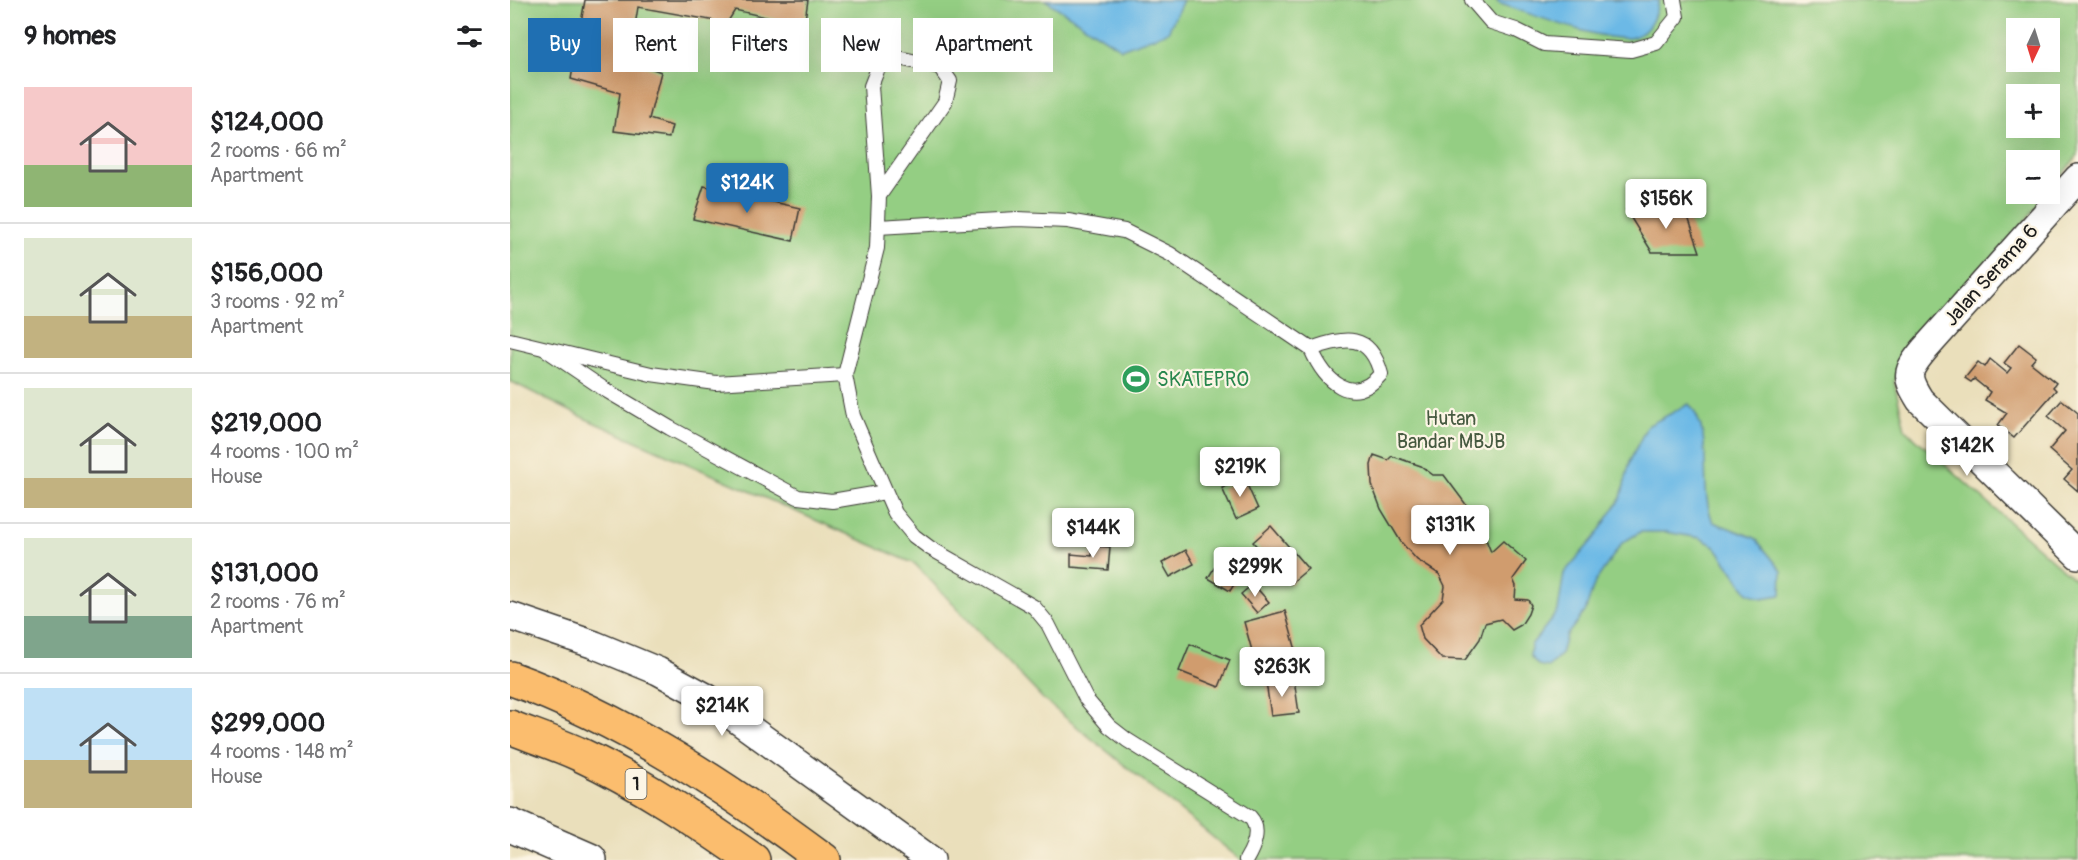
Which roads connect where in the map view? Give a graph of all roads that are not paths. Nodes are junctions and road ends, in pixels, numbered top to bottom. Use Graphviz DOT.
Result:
graph roads {
  1 [pos="1472,0"];
  2 [pos="1674,0"];
  3 [pos="2078,178"];
  4 [pos="879,196"];
  5 [pos="878,226"];
  6 [pos="510,340"];
  7 [pos="1311,348"];
  8 [pos="546,350"];
  9 [pos="845,375"];
  10 [pos="885,492"];
  11 [pos="2078,555"];
  12 [pos="510,616"];
  13 [pos="510,678"];
  14 [pos="510,727"];
  15 [pos="510,825"];
  16 [pos="590,860"];
  17 [pos="753,860"];
  18 [pos="824,860"];
  19 [pos="931,860"];
  20 [pos="1246,860"];
  1 -- 2 [label="lane"];
  3 -- 11 [label="street, Jalan Serama 6"];
  4 -- 4 [label="lane"];
  4 -- 5 [label="lane"];
  5 -- 7 [label="lane"];
  5 -- 9 [label="lane"];
  6 -- 8 [label="lane"];
  7 -- 7 [label="lane"];
  8 -- 9 [label="lane"];
  8 -- 10 [label="lane"];
  9 -- 10 [label="lane"];
  10 -- 20 [label="lane"];
  12 -- 19 [label="street"];
  13 -- 18 [label="highway, 1"];
  14 -- 17 [label="highway, 1"];
  15 -- 16 [label="street"];
}
